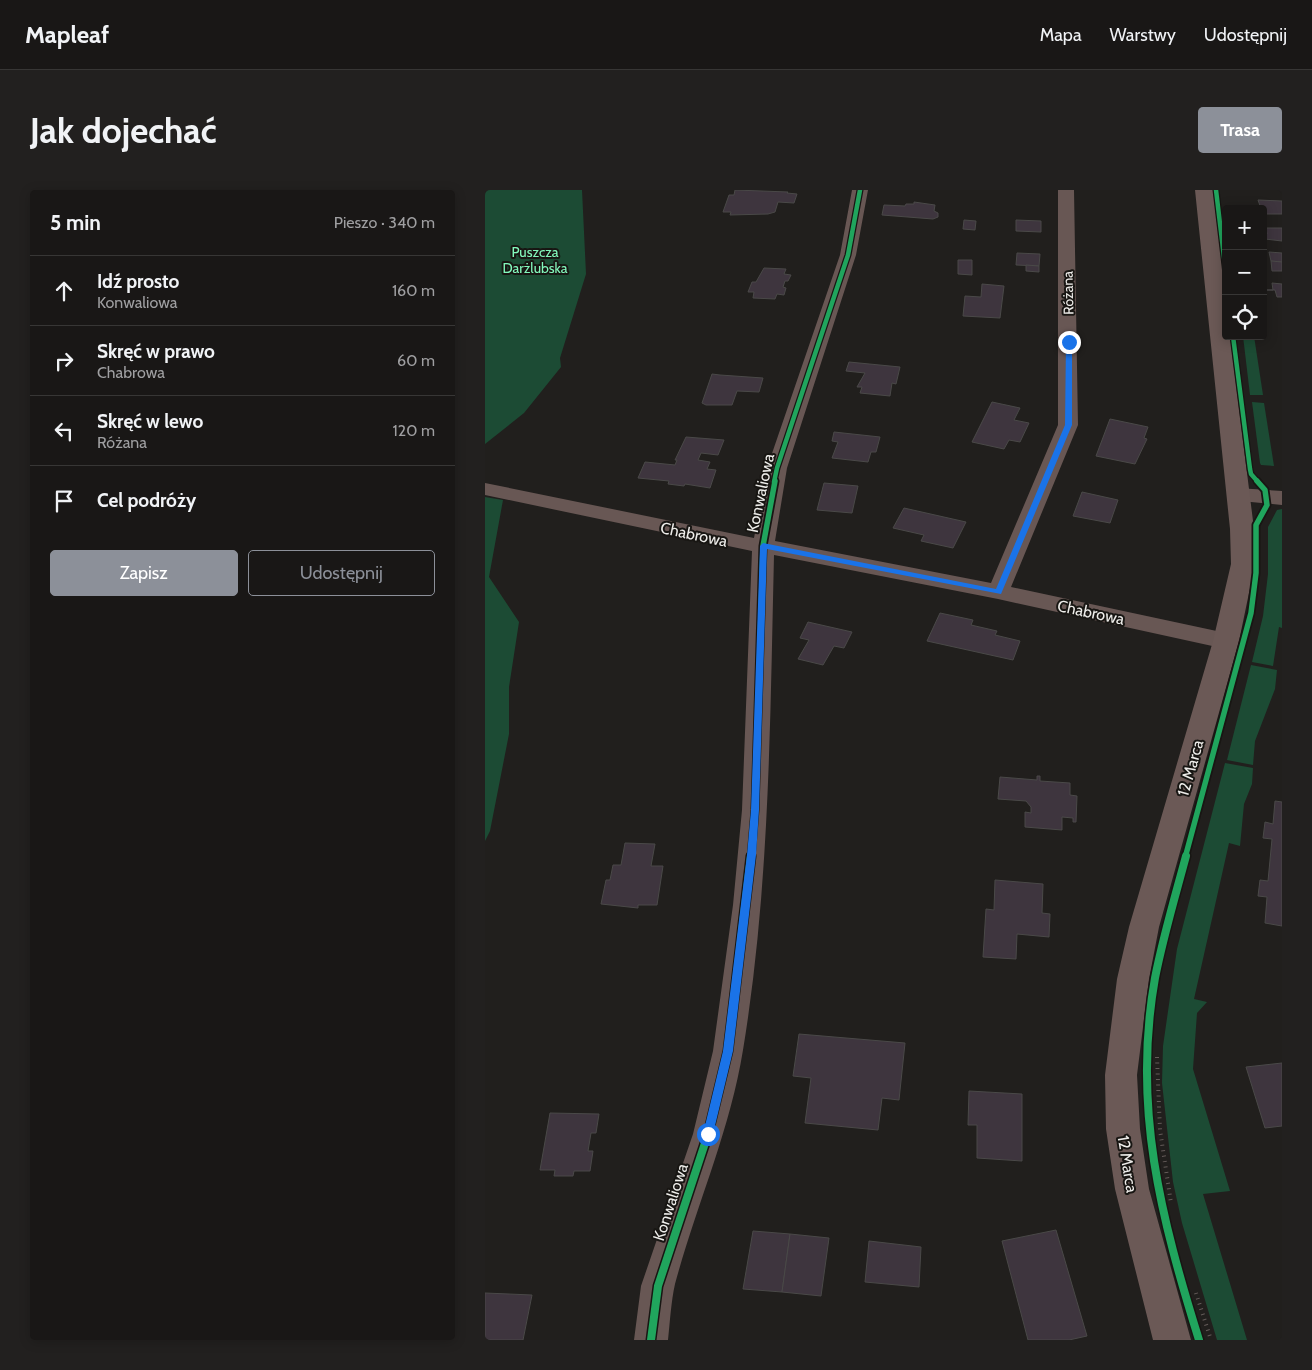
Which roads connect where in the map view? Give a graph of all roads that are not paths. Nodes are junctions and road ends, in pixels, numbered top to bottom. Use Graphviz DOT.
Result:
graph roads {
  1 [pos="859,190"];
  2 [pos="1066,190"];
  3 [pos="1204,190"];
  4 [pos="485,489"];
  5 [pos="1237,495"];
  6 [pos="1282,498"];
  7 [pos="763,546"];
  8 [pos="998,592"];
  9 [pos="1226,641"];
  10 [pos="651,1340"];
  11 [pos="1172,1340"];
  1 -- 7 [label="street, Konwaliowa"];
  2 -- 8 [label="street, Różana"];
  3 -- 5 [label="street, 12 Marca"];
  4 -- 7 [label="street, Chabrowa"];
  5 -- 6 [label="street"];
  5 -- 9 [label="street, 12 Marca"];
  7 -- 8 [label="street, Chabrowa"];
  7 -- 10 [label="street, Konwaliowa"];
  8 -- 9 [label="street, Chabrowa"];
  9 -- 11 [label="street, 12 Marca"];
}
